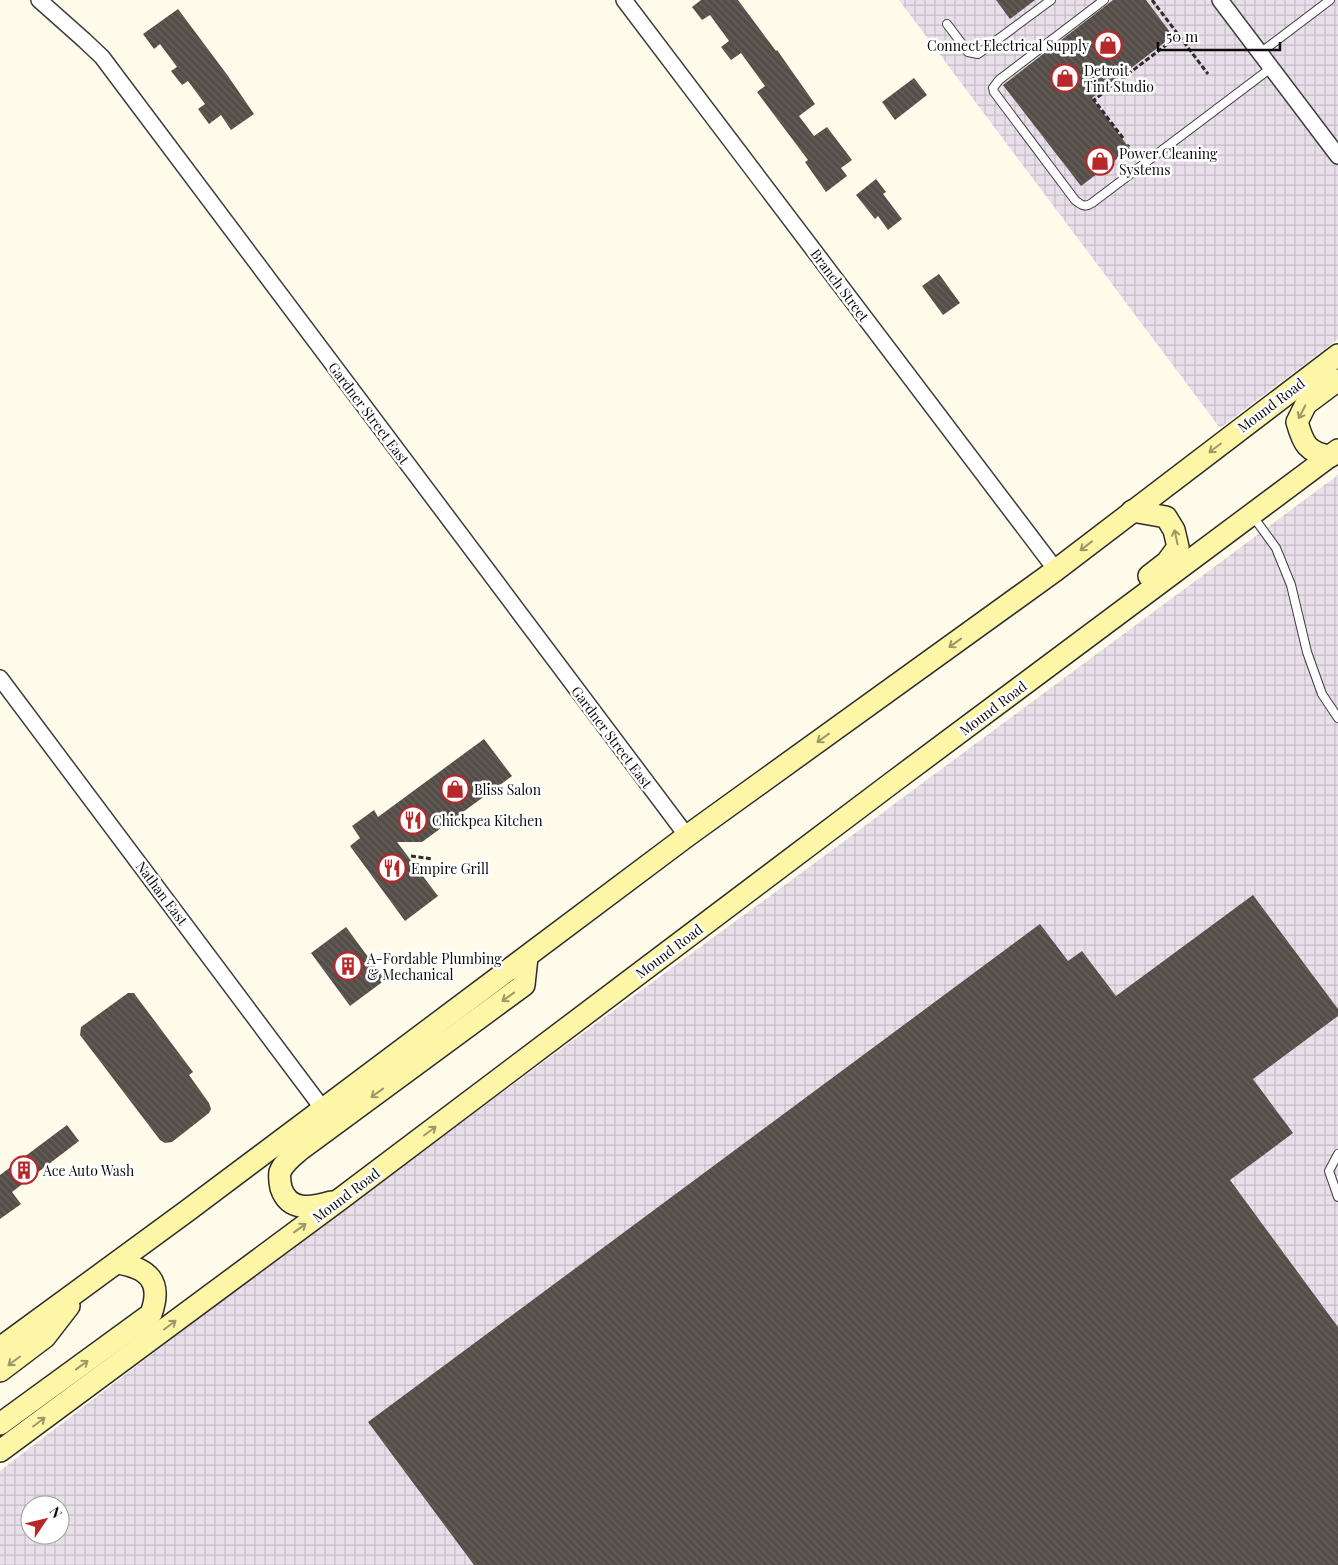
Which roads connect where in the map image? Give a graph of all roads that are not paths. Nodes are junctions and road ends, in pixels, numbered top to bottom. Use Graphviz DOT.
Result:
graph roads {
  1 [pos="39,0"];
  2 [pos="624,0"];
  3 [pos="1051,0"];
  4 [pos="1104,0"];
  5 [pos="1220,0"];
  6 [pos="1330,0"];
  7 [pos="947,24"];
  8 [pos="1260,53"];
  9 [pos="1271,68"];
  10 [pos="1338,156"];
  11 [pos="1338,355"];
  12 [pos="1338,380"];
  13 [pos="1334,453"];
  14 [pos="1132,511"];
  15 [pos="1252,515"];
  16 [pos="1056,570"];
  17 [pos="0,678"];
  18 [pos="1338,718"];
  19 [pos="893,782"];
  20 [pos="687,836"];
  21 [pos="527,957"];
  22 [pos="323,1109"];
  23 [pos="1338,1154"];
  24 [pos="1338,1197"];
  25 [pos="339,1200"];
  26 [pos="117,1263"];
  27 [pos="82,1288"];
  28 [pos="0,1348"];
  29 [pos="0,1371"];
  30 [pos="0,1424"];
  31 [pos="0,1451"];
  1 -- 20 [label="street, Gardner Street East"];
  2 -- 16 [label="street, Branch Street"];
  3 -- 7 [label="lane"];
  4 -- 9 [label="lane"];
  5 -- 8 [label="street"];
  6 -- 8 [label="lane"];
  8 -- 9 [label="street"];
  9 -- 10 [label="street"];
  11 -- 14 [label="main road, Mound Road, one-way"];
  12 -- 13 [label="main road, one-way"];
  13 -- 15 [label="main road, Mound Road"];
  14 -- 16 [label="main road, Mound Road, one-way"];
  19 -- 14 [label="main road, one-way"];
  15 -- 18 [label="lane"];
  15 -- 19 [label="main road, Mound Road"];
  16 -- 20 [label="main road, Mound Road, one-way"];
  17 -- 22 [label="street, Nathan East"];
  25 -- 19 [label="main road, Mound Road, one-way"];
  20 -- 21 [label="main road, Mound Road"];
  21 -- 22 [label="main road, Mound Road"];
  21 -- 25 [label="main road, one-way"];
  22 -- 26 [label="main road, Mound Road"];
  23 -- 24 [label="lane"];
  31 -- 25 [label="main road, Mound Road, one-way"];
  26 -- 27 [label="main road, Mound Road"];
  30 -- 26 [label="main road, one-way"];
  27 -- 28 [label="main road, Mound Road"];
  27 -- 29 [label="main road, one-way"];
}
